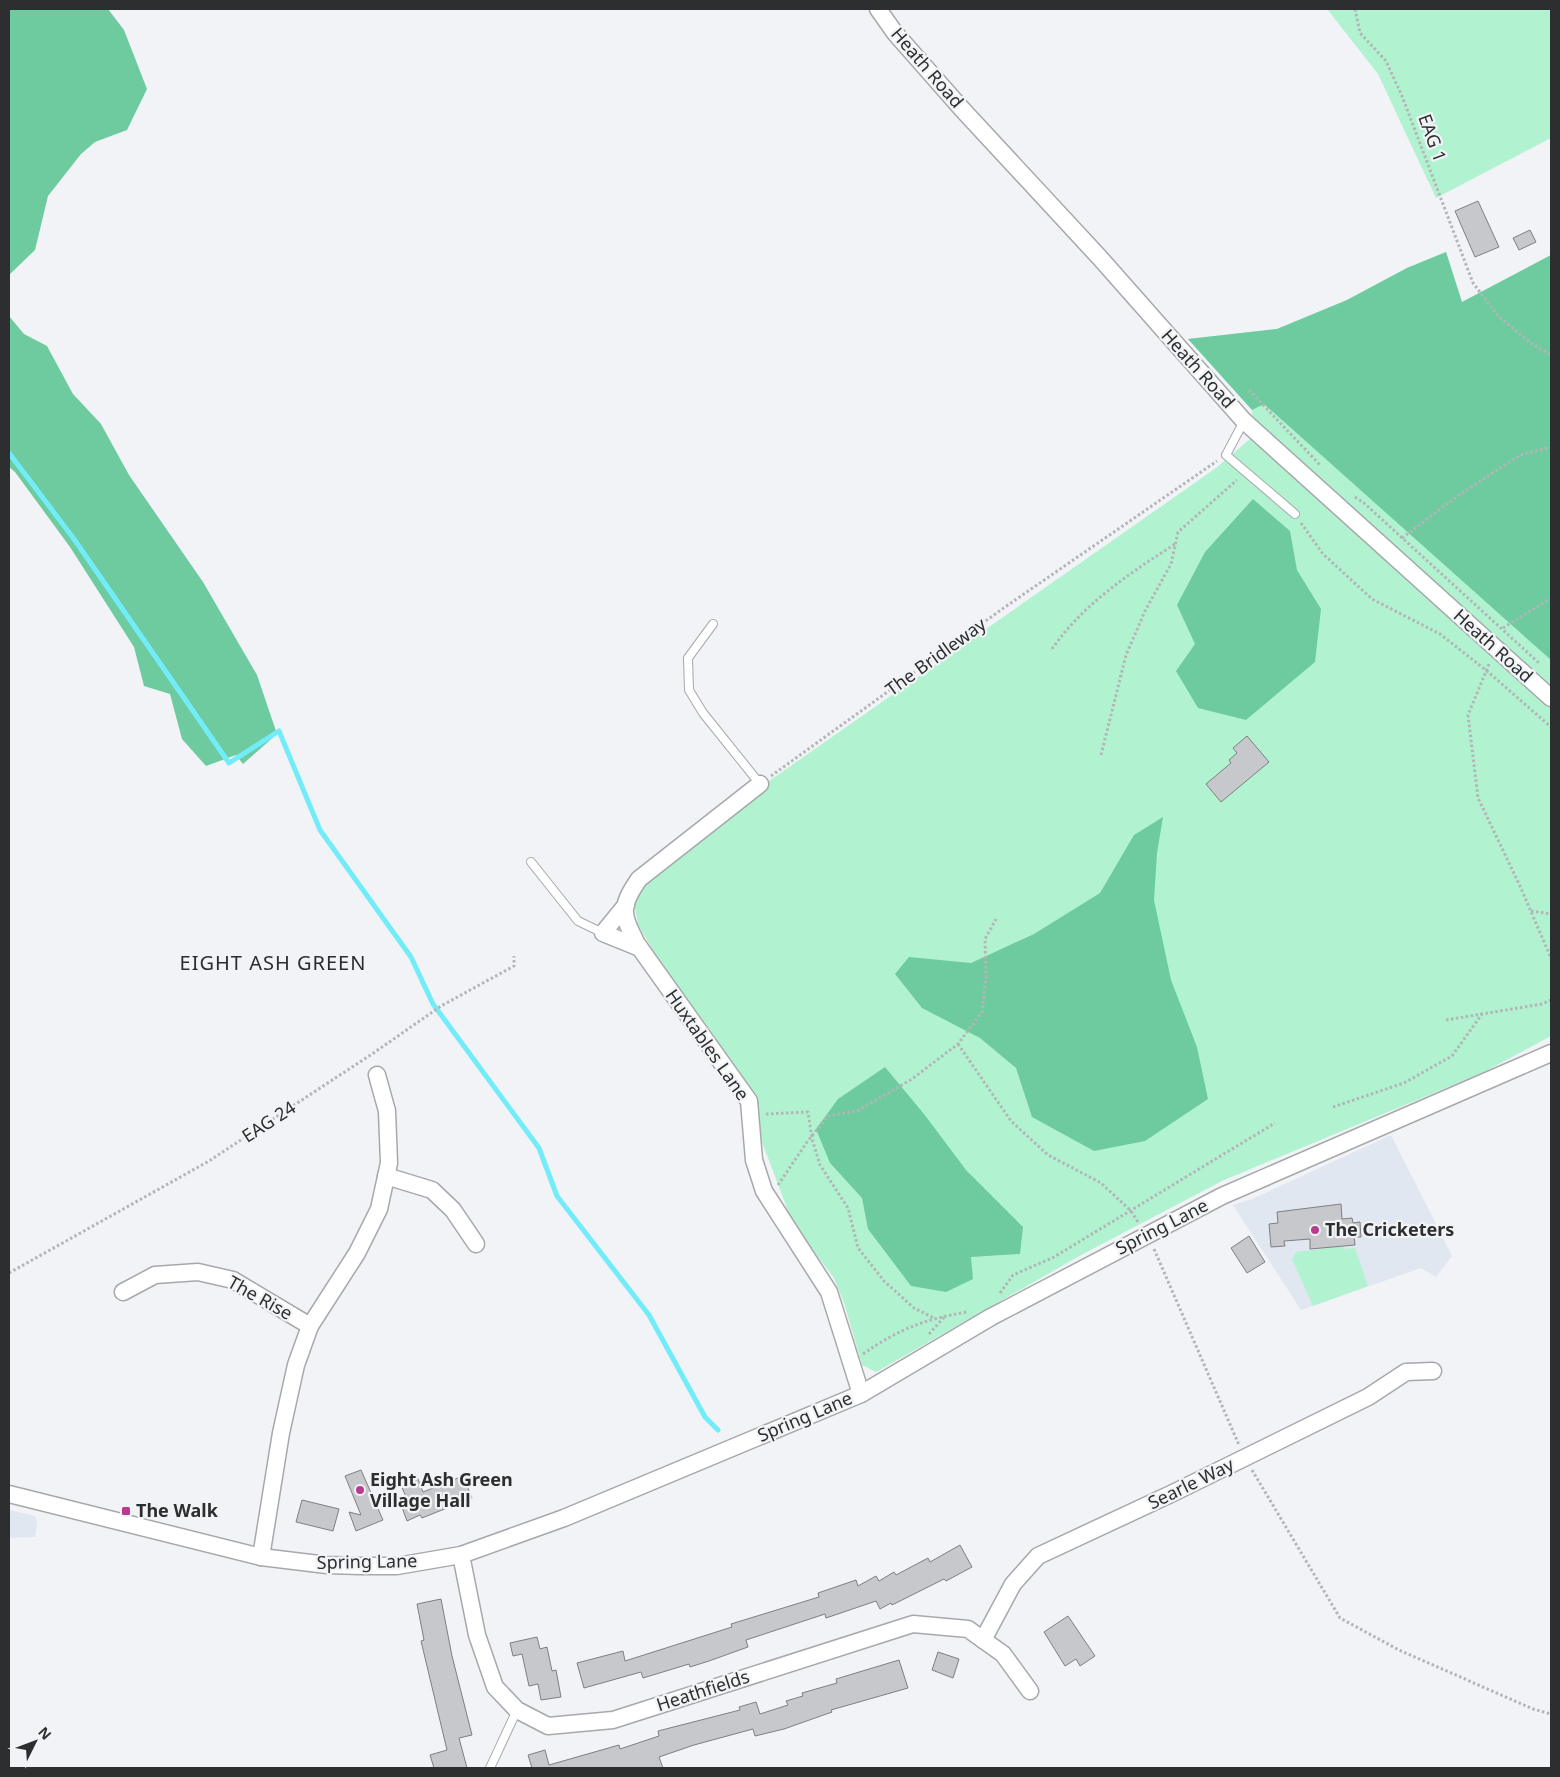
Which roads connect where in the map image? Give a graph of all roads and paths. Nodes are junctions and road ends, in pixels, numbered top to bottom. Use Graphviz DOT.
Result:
graph roads {
  1 [pos="878,9"];
  2 [pos="1355,9"];
  3 [pos="1551,355"];
  4 [pos="1249,390"];
  5 [pos="1244,421"];
  6 [pos="1551,447"];
  7 [pos="1226,454"];
  8 [pos="1244,470"];
  9 [pos="1325,471"];
  10 [pos="1349,494"];
  11 [pos="1295,514"];
  12 [pos="1402,538"];
  13 [pos="1176,544"];
  14 [pos="1386,550"];
  15 [pos="1551,598"];
  16 [pos="713,624"];
  17 [pos="1503,628"];
  18 [pos="1491,644"];
  19 [pos="1052,649"];
  20 [pos="1544,668"];
  21 [pos="1487,670"];
  22 [pos="1551,698"];
  23 [pos="1551,728"];
  24 [pos="1101,755"];
  25 [pos="760,784"];
  26 [pos="531,862"];
  27 [pos="626,901"];
  28 [pos="1531,911"];
  29 [pos="1551,914"];
  30 [pos="996,920"];
  31 [pos="603,933"];
  32 [pos="640,948"];
  33 [pos="514,956"];
  34 [pos="1551,958"];
  35 [pos="1551,1000"];
  36 [pos="1482,1014"];
  37 [pos="1446,1020"];
  38 [pos="958,1044"];
  39 [pos="1551,1053"];
  40 [pos="377,1075"];
  41 [pos="1333,1107"];
  42 [pos="750,1114"];
  43 [pos="1274,1123"];
  44 [pos="812,1139"];
  45 [pos="386,1176"];
  46 [pos="764,1191"];
  47 [pos="1131,1211"];
  48 [pos="1148,1235"];
  49 [pos="476,1244"];
  50 [pos="9,1272"];
  51 [pos="123,1292"];
  52 [pos="999,1295"];
  53 [pos="970,1311"];
  54 [pos="935,1318"];
  55 [pos="310,1326"];
  56 [pos="851,1363"];
  57 [pos="1433,1371"];
  58 [pos="860,1394"];
  59 [pos="1245,1458"];
  60 [pos="9,1494"];
  61 [pos="461,1555"];
  62 [pos="261,1557"];
  63 [pos="983,1640"];
  64 [pos="1030,1690"];
  65 [pos="517,1710"];
  66 [pos="1551,1714"];
  67 [pos="490,1768"];
  1 -- 5 [label="street, Heath Road"];
  2 -- 3 [label="path, EAG 1"];
  4 -- 9 [label="path"];
  5 -- 7 [label="lane"];
  5 -- 14 [label="street, Heath Road"];
  6 -- 12 [label="path"];
  7 -- 8 [label="lane"];
  7 -- 25 [label="path, The Bridleway"];
  8 -- 11 [label="lane"];
  8 -- 13 [label="path"];
  10 -- 12 [label="path"];
  11 -- 21 [label="path"];
  12 -- 14 [label="path"];
  12 -- 17 [label="path"];
  13 -- 19 [label="path"];
  13 -- 24 [label="path"];
  14 -- 18 [label="street, Heath Road"];
  15 -- 17 [label="path"];
  16 -- 25 [label="lane"];
  17 -- 18 [label="path"];
  17 -- 20 [label="path"];
  18 -- 21 [label="path"];
  18 -- 22 [label="street, Heath Road"];
  21 -- 23 [label="path"];
  21 -- 28 [label="path"];
  25 -- 27 [label="street"];
  26 -- 31 [label="lane"];
  27 -- 31 [label="street"];
  27 -- 32 [label="street, Huxtables Lane"];
  28 -- 29 [label="path"];
  28 -- 34 [label="path"];
  30 -- 38 [label="path"];
  31 -- 32 [label="street"];
  32 -- 42 [label="street, Huxtables Lane"];
  33 -- 50 [label="path, EAG 24"];
  35 -- 36 [label="path"];
  36 -- 37 [label="path"];
  36 -- 41 [label="path"];
  38 -- 44 [label="path"];
  38 -- 47 [label="path"];
  39 -- 48 [label="street, Spring Lane"];
  40 -- 45 [label="street"];
  42 -- 44 [label="path"];
  42 -- 46 [label="street, Huxtables Lane"];
  43 -- 47 [label="path"];
  44 -- 46 [label="path"];
  44 -- 54 [label="path"];
  45 -- 49 [label="street"];
  45 -- 55 [label="street"];
  46 -- 56 [label="street, Huxtables Lane"];
  47 -- 48 [label="path"];
  47 -- 52 [label="path"];
  48 -- 58 [label="street, Spring Lane"];
  48 -- 59 [label="path"];
  51 -- 55 [label="street, The Rise"];
  53 -- 54 [label="path"];
  54 -- 56 [label="path"];
  55 -- 62 [label="street"];
  56 -- 58 [label="street, Huxtables Lane"];
  57 -- 59 [label="street, Searle Way"];
  58 -- 61 [label="street, Spring Lane"];
  59 -- 63 [label="street, Searle Way"];
  59 -- 66 [label="path"];
  60 -- 62 [label="street, Spring Lane"];
  61 -- 62 [label="street, Spring Lane"];
  61 -- 65 [label="street, Heathfields"];
  63 -- 64 [label="street, Heathfields"];
  63 -- 65 [label="street, Heathfields"];
  65 -- 67 [label="lane"];
}
